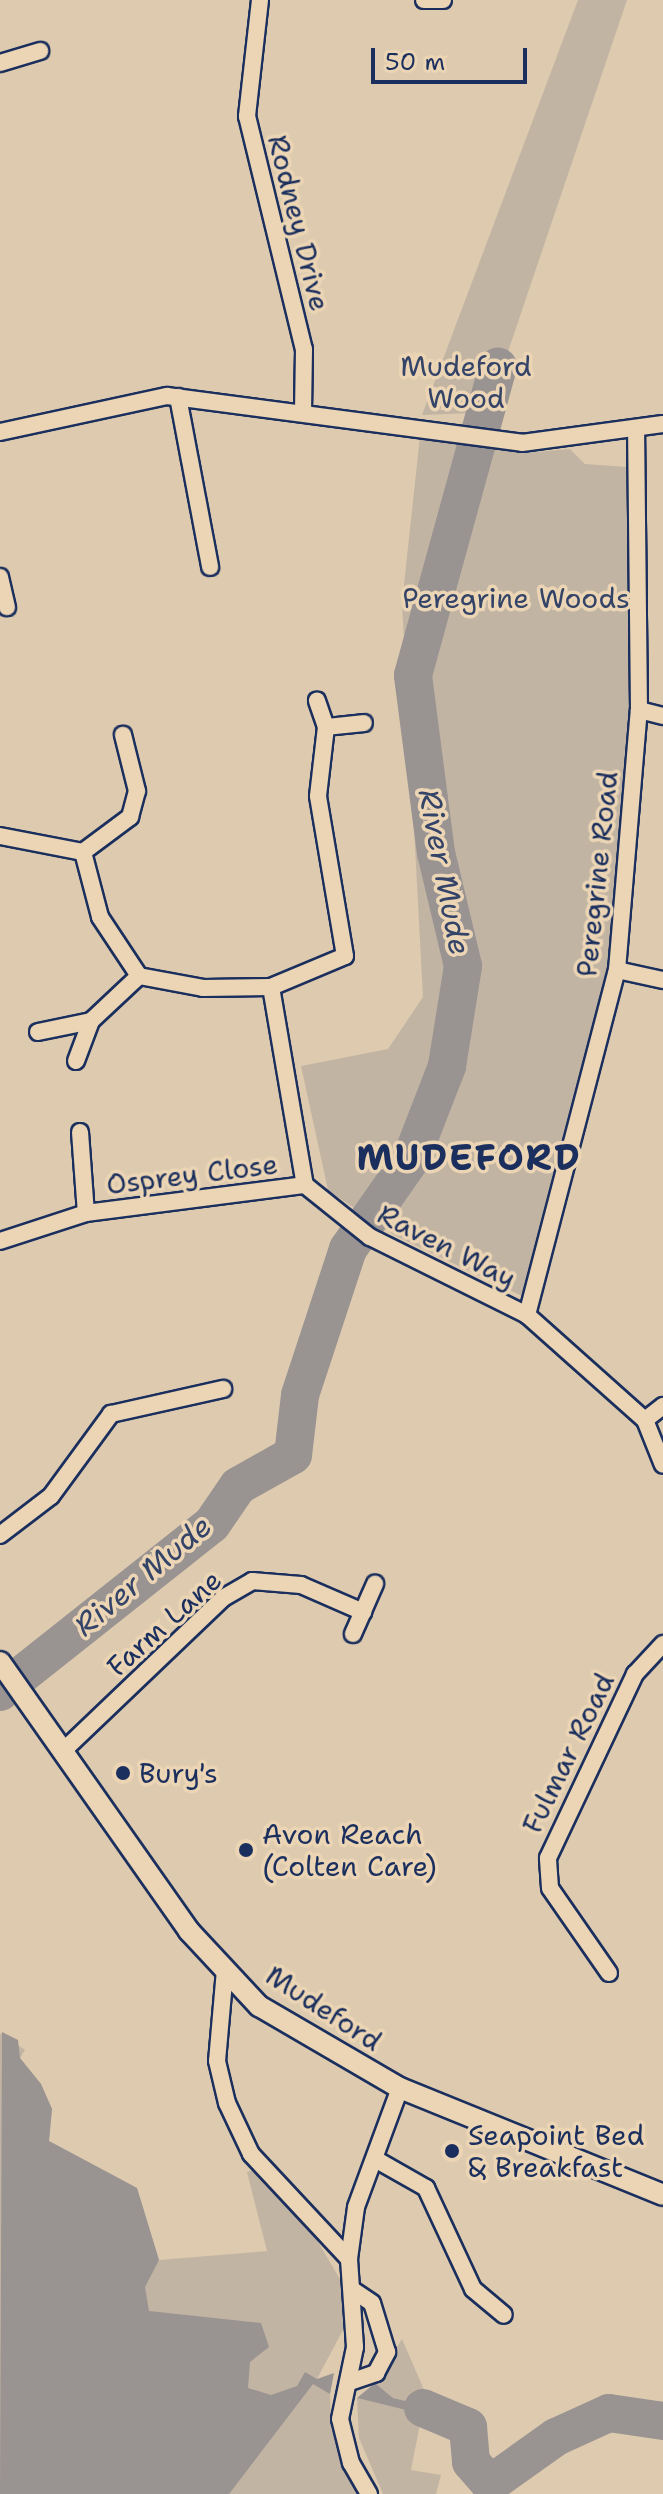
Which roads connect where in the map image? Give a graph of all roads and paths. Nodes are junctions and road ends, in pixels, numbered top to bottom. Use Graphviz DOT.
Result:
graph roads {
  1 [pos="260,0"];
  2 [pos="424,0"];
  3 [pos="443,0"];
  4 [pos="40,51"];
  5 [pos="0,63"];
  6 [pos="178,397"];
  7 [pos="303,410"];
  8 [pos="663,424"];
  9 [pos="636,428"];
  10 [pos="0,432"];
  11 [pos="210,567"];
  12 [pos="0,577"];
  13 [pos="7,607"];
  14 [pos="317,701"];
  15 [pos="639,710"];
  16 [pos="663,716"];
  17 [pos="364,723"];
  18 [pos="326,727"];
  19 [pos="123,735"];
  20 [pos="0,836"];
  21 [pos="83,852"];
  22 [pos="617,970"];
  23 [pos="139,976"];
  24 [pos="663,980"];
  25 [pos="271,987"];
  26 [pos="91,1021"];
  27 [pos="38,1032"];
  28 [pos="76,1061"];
  29 [pos="80,1132"];
  30 [pos="305,1185"];
  31 [pos="86,1213"];
  32 [pos="0,1241"];
  33 [pos="527,1315"];
  34 [pos="223,1389"];
  35 [pos="663,1406"];
  36 [pos="645,1420"];
  37 [pos="663,1465"];
  38 [pos="0,1535"];
  39 [pos="375,1584"];
  40 [pos="363,1612"];
  41 [pos="353,1634"];
  42 [pos="663,1644"];
  43 [pos="0,1662"];
  44 [pos="62,1752"];
  45 [pos="225,1970"];
  46 [pos="609,1973"];
  47 [pos="400,2088"];
  48 [pos="375,2159"];
  49 [pos="663,2195"];
  50 [pos="349,2259"];
  51 [pos="353,2290"];
  52 [pos="504,2315"];
  53 [pos="350,2382"];
  54 [pos="369,2494"];
  1 -- 7 [label="street, Rodney Drive"];
  2 -- 3 [label="street"];
  4 -- 5 [label="street"];
  6 -- 7 [label="street"];
  6 -- 10 [label="street"];
  6 -- 11 [label="street"];
  7 -- 9 [label="street"];
  8 -- 9 [label="street"];
  9 -- 15 [label="street, Peregrine Road"];
  12 -- 13 [label="street"];
  14 -- 18 [label="street"];
  15 -- 16 [label="street"];
  15 -- 22 [label="street, Peregrine Road"];
  17 -- 18 [label="street"];
  18 -- 25 [label="street"];
  19 -- 21 [label="street"];
  20 -- 21 [label="street"];
  21 -- 23 [label="street"];
  22 -- 24 [label="street"];
  22 -- 33 [label="street, Peregrine Road"];
  23 -- 25 [label="street"];
  23 -- 26 [label="street"];
  25 -- 30 [label="street"];
  26 -- 27 [label="street"];
  26 -- 28 [label="street"];
  29 -- 31 [label="street, Osprey Close"];
  30 -- 31 [label="street, Osprey Close"];
  30 -- 33 [label="street, Raven Way"];
  31 -- 32 [label="street, Osprey Close"];
  33 -- 36 [label="street, Raven Way"];
  34 -- 38 [label="street"];
  35 -- 36 [label="street"];
  36 -- 37 [label="street, Raven Way"];
  39 -- 40 [label="street"];
  40 -- 41 [label="street"];
  40 -- 44 [label="street, Farm Lane"];
  42 -- 46 [label="street, Fulmar Road"];
  43 -- 44 [label="street, Mudeford"];
  44 -- 45 [label="street, Mudeford"];
  45 -- 47 [label="street, Mudeford"];
  45 -- 50 [label="street"];
  47 -- 48 [label="street"];
  47 -- 49 [label="street, Mudeford"];
  48 -- 50 [label="street"];
  48 -- 52 [label="street"];
  50 -- 51 [label="street"];
  51 -- 53 [label="street"];
  51 -- 53 [label="street"];
  53 -- 54 [label="street"];
}
